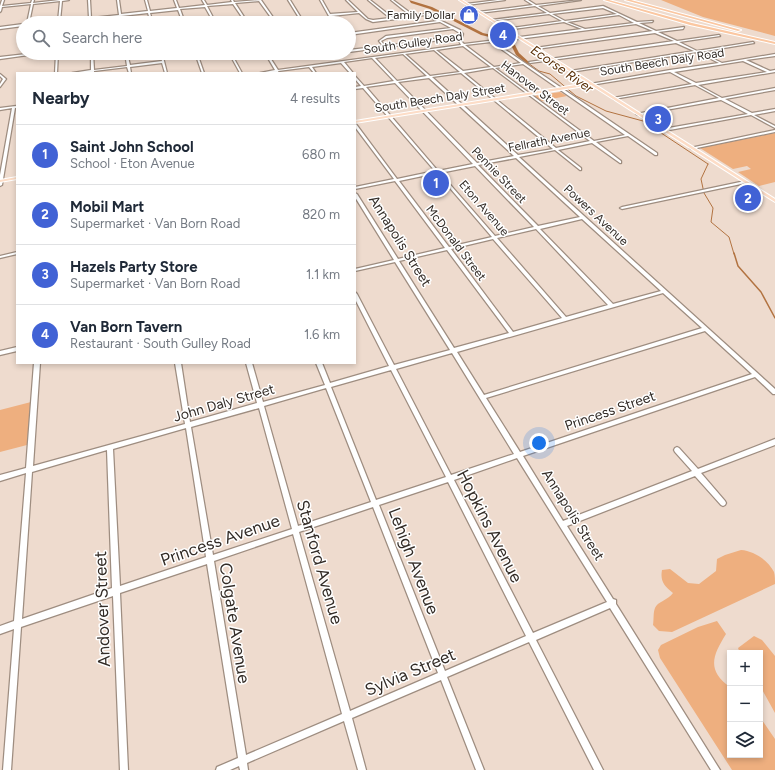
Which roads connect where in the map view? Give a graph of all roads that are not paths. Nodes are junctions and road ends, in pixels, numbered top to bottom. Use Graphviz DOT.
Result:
graph roads {
  1 [pos="3,0"];
  2 [pos="33,0"];
  3 [pos="61,0"];
  4 [pos="68,0"];
  5 [pos="89,0"];
  6 [pos="118,0"];
  7 [pos="146,0"];
  8 [pos="174,0"];
  9 [pos="203,0"];
  10 [pos="260,0"];
  11 [pos="288,0"];
  12 [pos="321,0"];
  13 [pos="347,0"];
  14 [pos="370,0"];
  15 [pos="392,0"];
  16 [pos="460,0"];
  17 [pos="504,0"];
  18 [pos="526,0"];
  19 [pos="580,0"];
  20 [pos="606,0"];
  21 [pos="627,0"];
  22 [pos="233,1"];
  23 [pos="32,4"];
  24 [pos="467,4"];
  25 [pos="535,5"];
  26 [pos="206,6"];
  27 [pos="1,7"];
  28 [pos="178,9"];
  29 [pos="0,11"];
  30 [pos="149,12"];
  31 [pos="360,12"];
  32 [pos="479,12"];
  33 [pos="437,13"];
  34 [pos="549,13"];
  35 [pos="120,15"];
  36 [pos="330,15"];
  37 [pos="428,15"];
  38 [pos="619,15"];
  39 [pos="29,16"];
  40 [pos="60,16"];
  41 [pos="90,16"];
  42 [pos="110,16"];
  43 [pos="150,16"];
  44 [pos="181,16"];
  45 [pos="211,16"];
  46 [pos="243,16"];
  47 [pos="271,16"];
  48 [pos="299,16"];
  49 [pos="414,17"];
  50 [pos="393,19"];
  51 [pos="492,20"];
  52 [pos="441,21"];
  53 [pos="564,21"];
  54 [pos="652,21"];
  55 [pos="637,23"];
  56 [pos="16,27"];
  57 [pos="0,28"];
  58 [pos="454,28"];
  59 [pos="683,28"];
  60 [pos="506,29"];
  61 [pos="586,30"];
  62 [pos="656,32"];
  63 [pos="356,33"];
  64 [pos="719,36"];
  65 [pos="460,38"];
  66 [pos="520,38"];
  67 [pos="775,38"];
  68 [pos="491,41"];
  69 [pos="677,42"];
  70 [pos="754,43"];
  71 [pos="775,43"];
  72 [pos="463,45"];
  73 [pos="384,46"];
  74 [pos="536,48"];
  75 [pos="434,49"];
  76 [pos="356,50"];
  77 [pos="698,52"];
  78 [pos="404,53"];
  79 [pos="16,55"];
  80 [pos="775,55"];
  81 [pos="356,56"];
  82 [pos="0,58"];
  83 [pos="373,58"];
  84 [pos="552,58"];
  85 [pos="360,59"];
  86 [pos="57,60"];
  87 [pos="92,60"];
  88 [pos="127,60"];
  89 [pos="198,60"];
  90 [pos="234,60"];
  91 [pos="270,60"];
  92 [pos="354,60"];
  93 [pos="356,60"];
  94 [pos="743,60"];
  95 [pos="163,62"];
  96 [pos="342,62"];
  97 [pos="530,62"];
  98 [pos="523,63"];
  99 [pos="721,63"];
  100 [pos="128,66"];
  101 [pos="310,66"];
  102 [pos="493,67"];
  103 [pos="571,71"];
  104 [pos="670,71"];
  105 [pos="56,72"];
  106 [pos="93,72"];
  107 [pos="130,72"];
  108 [pos="166,72"];
  109 [pos="203,72"];
  110 [pos="240,72"];
  111 [pos="277,72"];
  112 [pos="314,72"];
  113 [pos="351,72"];
  114 [pos="462,72"];
  115 [pos="770,72"];
  116 [pos="775,73"];
  117 [pos="0,75"];
  118 [pos="430,77"];
  119 [pos="356,78"];
  120 [pos="397,82"];
  121 [pos="591,84"];
  122 [pos="695,85"];
  123 [pos="0,86"];
  124 [pos="364,86"];
  125 [pos="356,88"];
  126 [pos="564,88"];
  127 [pos="775,89"];
  128 [pos="528,94"];
  129 [pos="614,98"];
  130 [pos="495,99"];
  131 [pos="722,99"];
  132 [pos="460,105"];
  133 [pos="15,107"];
  134 [pos="0,109"];
  135 [pos="775,110"];
  136 [pos="425,111"];
  137 [pos="638,114"];
  138 [pos="751,114"];
  139 [pos="390,117"];
  140 [pos="356,124"];
  141 [pos="356,125"];
  142 [pos="775,127"];
  143 [pos="664,130"];
  144 [pos="775,131"];
  145 [pos="628,135"];
  146 [pos="593,142"];
  147 [pos="692,148"];
  148 [pos="556,149"];
  149 [pos="656,154"];
  150 [pos="518,156"];
  151 [pos="620,162"];
  152 [pos="475,165"];
  153 [pos="580,169"];
  154 [pos="438,172"];
  155 [pos="16,178"];
  156 [pos="396,180"];
  157 [pos="0,182"];
  158 [pos="745,182"];
  159 [pos="356,188"];
  160 [pos="356,196"];
  161 [pos="775,201"];
  162 [pos="622,208"];
  163 [pos="584,217"];
  164 [pos="537,228"];
  165 [pos="495,238"];
  166 [pos="448,249"];
  167 [pos="16,253"];
  168 [pos="0,257"];
  169 [pos="397,261"];
  170 [pos="356,270"];
  171 [pos="665,291"];
  172 [pos="356,296"];
  173 [pos="612,306"];
  174 [pos="565,319"];
  175 [pos="706,329"];
  176 [pos="512,334"];
  177 [pos="16,349"];
  178 [pos="454,350"];
  179 [pos="0,353"];
  180 [pos="37,364"];
  181 [pos="178,364"];
  182 [pos="249,364"];
  183 [pos="320,364"];
  184 [pos="393,368"];
  185 [pos="756,374"];
  186 [pos="328,386"];
  187 [pos="775,392"];
  188 [pos="483,397"];
  189 [pos="260,405"];
  190 [pos="188,425"];
  191 [pos="775,442"];
  192 [pos="110,447"];
  193 [pos="677,450"];
  194 [pos="520,455"];
  195 [pos="29,470"];
  196 [pos="697,472"];
  197 [pos="0,478"];
  198 [pos="450,478"];
  199 [pos="375,503"];
  200 [pos="723,503"];
  201 [pos="563,524"];
  202 [pos="295,530"];
  203 [pos="209,558"];
  204 [pos="116,591"];
  205 [pos="613,603"];
  206 [pos="18,624"];
  207 [pos="0,630"];
  208 [pos="531,638"];
  209 [pos="443,675"];
  210 [pos="347,715"];
  211 [pos="242,760"];
  212 [pos="7,770"];
  213 [pos="124,770"];
  214 [pos="220,770"];
  215 [pos="244,770"];
  216 [pos="362,770"];
  217 [pos="480,770"];
  218 [pos="599,770"];
  219 [pos="716,770"];
  1 -- 27 [label="street"];
  2 -- 23 [label="street"];
  3 -- 4 [label="street"];
  3 -- 23 [label="street"];
  3 -- 40 [label="street"];
  5 -- 41 [label="street"];
  6 -- 35 [label="street"];
  7 -- 30 [label="street"];
  8 -- 28 [label="street"];
  9 -- 26 [label="street"];
  10 -- 22 [label="street"];
  10 -- 47 [label="street"];
  11 -- 48 [label="street"];
  12 -- 36 [label="street"];
  13 -- 31 [label="street"];
  14 -- 50 [label="street"];
  15 -- 49 [label="street"];
  16 -- 24 [label="main road"];
  17 -- 24 [label="street"];
  18 -- 25 [label="street"];
  19 -- 25 [label="street"];
  20 -- 71 [label="highway"];
  21 -- 67 [label="highway"];
  22 -- 26 [label="street"];
  22 -- 46 [label="street"];
  23 -- 27 [label="street"];
  23 -- 39 [label="street"];
  24 -- 32 [label="main road"];
  25 -- 32 [label="street"];
  25 -- 34 [label="street"];
  26 -- 28 [label="street"];
  26 -- 45 [label="street"];
  27 -- 29 [label="street"];
  28 -- 30 [label="street"];
  28 -- 44 [label="street"];
  30 -- 35 [label="street"];
  30 -- 43 [label="street"];
  31 -- 36 [label="street"];
  31 -- 50 [label="street"];
  32 -- 51 [label="main road"];
  33 -- 37 [label="street"];
  34 -- 38 [label="street"];
  34 -- 51 [label="street"];
  34 -- 53 [label="street"];
  35 -- 42 [label="street"];
  37 -- 49 [label="street"];
  37 -- 52 [label="street"];
  38 -- 53 [label="street"];
  38 -- 55 [label="street"];
  49 -- 50 [label="street"];
  51 -- 60 [label="main road"];
  52 -- 58 [label="street"];
  52 -- 63 [label="street"];
  53 -- 60 [label="street"];
  53 -- 61 [label="street"];
  54 -- 55 [label="street, South Gulley Road"];
  55 -- 61 [label="street, South Gulley Road"];
  55 -- 62 [label="street"];
  56 -- 57 [label="street"];
  58 -- 65 [label="street"];
  58 -- 73 [label="street"];
  59 -- 62 [label="street"];
  60 -- 66 [label="main road"];
  61 -- 66 [label="street, South Gulley Road"];
  62 -- 69 [label="street"];
  62 -- 74 [label="street"];
  64 -- 69 [label="street"];
  65 -- 72 [label="street"];
  65 -- 73 [label="street"];
  66 -- 68 [label="street, South Gulley Road"];
  66 -- 74 [label="main road"];
  68 -- 72 [label="street, South Gulley Road"];
  68 -- 98 [label="street"];
  69 -- 77 [label="street"];
  69 -- 84 [label="street"];
  70 -- 77 [label="street"];
  72 -- 75 [label="street, South Gulley Road"];
  72 -- 102 [label="street, Hanover Street"];
  73 -- 76 [label="street"];
  74 -- 84 [label="main road"];
  75 -- 78 [label="street, South Gulley Road"];
  75 -- 114 [label="street"];
  77 -- 99 [label="street"];
  77 -- 103 [label="street"];
  78 -- 83 [label="street, South Gulley Road"];
  78 -- 118 [label="street, Powers Avenue"];
  79 -- 82 [label="street"];
  80 -- 94 [label="street, South Beech Daly Road"];
  81 -- 85 [label="street"];
  83 -- 85 [label="street, South Gulley Road"];
  83 -- 120 [label="street, Pennie Street"];
  84 -- 97 [label="street"];
  84 -- 103 [label="main road"];
  85 -- 93 [label="street, South Gulley Road"];
  86 -- 105 [label="street"];
  87 -- 106 [label="street"];
  88 -- 100 [label="street"];
  89 -- 109 [label="street"];
  90 -- 110 [label="street"];
  91 -- 111 [label="street"];
  92 -- 96 [label="street, South Gulley Road"];
  94 -- 99 [label="street, South Beech Daly Road"];
  94 -- 115 [label="street"];
  95 -- 100 [label="street"];
  95 -- 108 [label="street"];
  96 -- 101 [label="street, South Gulley Road"];
  96 -- 113 [label="street"];
  98 -- 102 [label="street"];
  98 -- 126 [label="street"];
  99 -- 104 [label="street, South Beech Daly Road"];
  100 -- 106 [label="street"];
  100 -- 107 [label="street"];
  101 -- 111 [label="street, South Gulley Road"];
  101 -- 112 [label="street"];
  102 -- 114 [label="street"];
  102 -- 128 [label="street, Hanover Street"];
  103 -- 121 [label="main road"];
  104 -- 121 [label="street, South Beech Daly Road"];
  104 -- 122 [label="street"];
  114 -- 118 [label="street"];
  114 -- 130 [label="street"];
  115 -- 116 [label="street"];
  115 -- 122 [label="street"];
  117 -- 123 [label="street"];
  118 -- 120 [label="street"];
  118 -- 132 [label="street, Powers Avenue"];
  119 -- 124 [label="street, Eton Avenue"];
  120 -- 124 [label="street"];
  120 -- 136 [label="street, Pennie Street"];
  121 -- 126 [label="main road, South Beech Daly Road"];
  121 -- 129 [label="main road"];
  122 -- 129 [label="street"];
  122 -- 131 [label="street"];
  124 -- 125 [label="street"];
  124 -- 139 [label="street, Eton Avenue"];
  126 -- 128 [label="main road, South Beech Daly Road"];
  126 -- 145 [label="street"];
  127 -- 131 [label="street"];
  128 -- 130 [label="main road, South Beech Daly Street"];
  128 -- 146 [label="street, Hanover Street"];
  129 -- 137 [label="main road"];
  130 -- 132 [label="main road, South Beech Daly Street"];
  130 -- 148 [label="street"];
  131 -- 137 [label="street"];
  131 -- 138 [label="street"];
  132 -- 136 [label="main road, South Beech Daly Street"];
  132 -- 150 [label="street, Powers Avenue"];
  133 -- 134 [label="street"];
  133 -- 157 [label="street"];
  135 -- 138 [label="street"];
  136 -- 139 [label="main road, South Beech Daly Street"];
  136 -- 152 [label="street, Pennie Street"];
  137 -- 143 [label="main road"];
  138 -- 142 [label="street"];
  138 -- 143 [label="street"];
  139 -- 140 [label="main road, South Beech Daly Street"];
  139 -- 154 [label="street, Eton Avenue"];
  141 -- 156 [label="street, McDonald Street"];
  143 -- 147 [label="main road"];
  144 -- 147 [label="street"];
  145 -- 146 [label="street, Fellrath Avenue"];
  145 -- 149 [label="street"];
  146 -- 148 [label="street, Fellrath Avenue"];
  146 -- 151 [label="street, Hanover Street"];
  147 -- 158 [label="main road"];
  148 -- 150 [label="street, Fellrath Avenue"];
  148 -- 153 [label="street"];
  150 -- 152 [label="street, Fellrath Avenue"];
  150 -- 163 [label="street, Powers Avenue"];
  152 -- 154 [label="street, Fellrath Avenue"];
  152 -- 164 [label="street, Pennie Street"];
  154 -- 156 [label="street, Fellrath Avenue"];
  154 -- 165 [label="street, Eton Avenue"];
  155 -- 157 [label="main road"];
  156 -- 159 [label="street, Fellrath Avenue"];
  156 -- 166 [label="street, McDonald Street"];
  158 -- 161 [label="main road"];
  158 -- 162 [label="street"];
  160 -- 169 [label="street, Annapolis Street"];
  163 -- 164 [label="street"];
  163 -- 171 [label="street, Powers Avenue"];
  164 -- 165 [label="street"];
  164 -- 173 [label="street, Pennie Street"];
  165 -- 166 [label="street"];
  165 -- 174 [label="street, Eton Avenue"];
  166 -- 169 [label="street"];
  166 -- 176 [label="street, McDonald Street"];
  167 -- 168 [label="street"];
  169 -- 170 [label="street"];
  169 -- 178 [label="street, Annapolis Street"];
  171 -- 173 [label="street, John Daly Street"];
  171 -- 175 [label="street, Powers Avenue"];
  172 -- 184 [label="street, Hopkins Avenue"];
  173 -- 174 [label="street, John Daly Street"];
  174 -- 176 [label="street, John Daly Street"];
  175 -- 185 [label="street, Powers Avenue"];
  175 -- 188 [label="street"];
  176 -- 178 [label="street, John Daly Street"];
  177 -- 179 [label="street"];
  178 -- 184 [label="street, John Daly Street"];
  178 -- 188 [label="street, Annapolis Street"];
  180 -- 195 [label="street"];
  181 -- 190 [label="street, Colgate Avenue"];
  182 -- 189 [label="street, Stanford Avenue"];
  183 -- 186 [label="street, Lehigh Avenue"];
  184 -- 186 [label="street, John Daly Street"];
  184 -- 198 [label="street, Hopkins Avenue"];
  185 -- 187 [label="street, Powers Avenue"];
  185 -- 194 [label="street, Princess Street"];
  186 -- 189 [label="street, John Daly Street"];
  186 -- 199 [label="street, Lehigh Avenue"];
  188 -- 194 [label="street, Annapolis Street"];
  189 -- 190 [label="street, John Daly Street"];
  189 -- 202 [label="street, Stanford Avenue"];
  190 -- 192 [label="street, John Daly Street"];
  190 -- 203 [label="street, Colgate Avenue"];
  191 -- 196 [label="street"];
  192 -- 195 [label="street, John Daly Street"];
  192 -- 204 [label="street, Andover Street"];
  193 -- 196 [label="street"];
  194 -- 198 [label="street, Princess Street"];
  194 -- 201 [label="street, Annapolis Street"];
  195 -- 197 [label="street, John Daly Street"];
  195 -- 206 [label="street"];
  196 -- 200 [label="street"];
  196 -- 201 [label="street"];
  198 -- 199 [label="street, Princess Avenue"];
  198 -- 208 [label="street, Hopkins Avenue"];
  199 -- 202 [label="street, Princess Avenue"];
  199 -- 209 [label="street, Lehigh Avenue"];
  201 -- 205 [label="street, Annapolis Street"];
  202 -- 203 [label="street, Princess Avenue"];
  202 -- 210 [label="street, Stanford Avenue"];
  203 -- 204 [label="street, Princess Avenue"];
  203 -- 211 [label="street, Colgate Avenue"];
  204 -- 206 [label="street, Princess Avenue"];
  204 -- 213 [label="street, Andover Street"];
  205 -- 208 [label="street, Sylvia Street"];
  205 -- 219 [label="street, Annapolis Street"];
  206 -- 207 [label="street, Princess Avenue"];
  206 -- 212 [label="street"];
  208 -- 209 [label="street, Sylvia Street"];
  208 -- 218 [label="street, Hopkins Avenue"];
  209 -- 210 [label="street, Sylvia Street"];
  209 -- 217 [label="street, Lehigh Avenue"];
  210 -- 211 [label="street, Sylvia Street"];
  210 -- 216 [label="street, Stanford Avenue"];
  211 -- 214 [label="street, Sylvia Street"];
  211 -- 215 [label="street, Colgate Avenue"];
}
